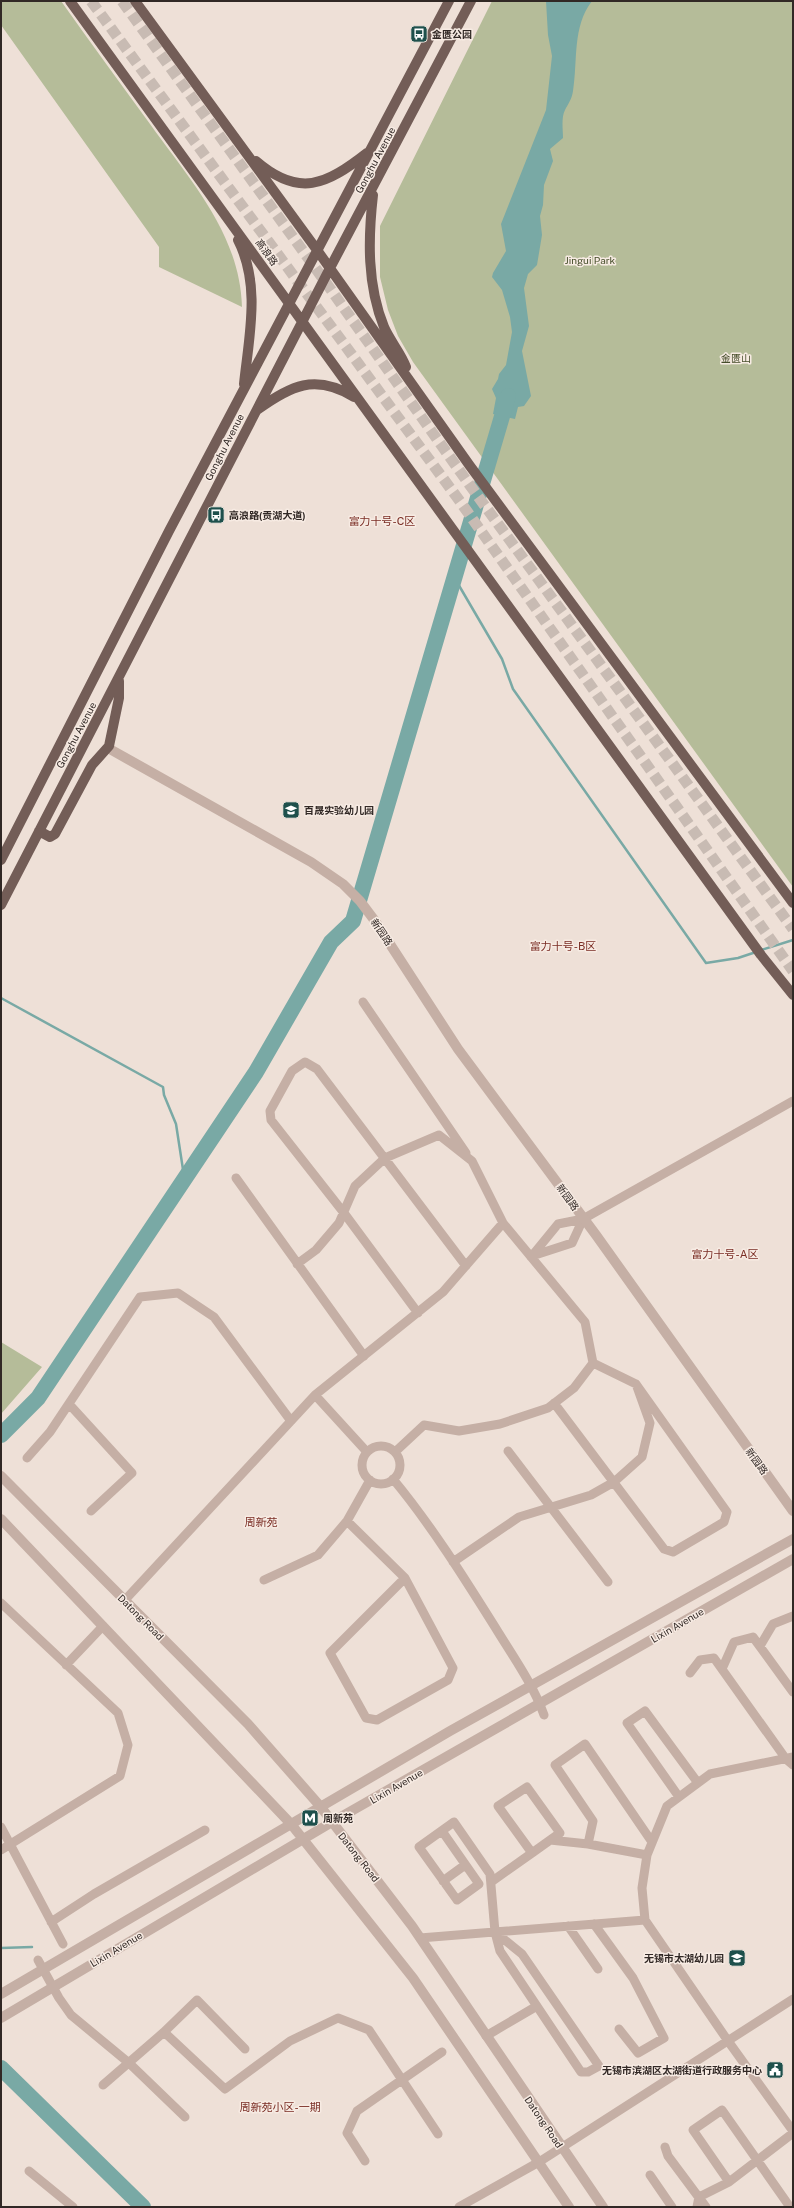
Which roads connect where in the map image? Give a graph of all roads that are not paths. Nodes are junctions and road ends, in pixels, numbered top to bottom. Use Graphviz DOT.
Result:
graph roads {
  1 [pos="70,1"];
  2 [pos="135,1"];
  3 [pos="449,1"];
  4 [pos="471,1"];
  5 [pos="370,150"];
  6 [pos="244,152"];
  7 [pos="373,189"];
  8 [pos="224,214"];
  9 [pos="317,250"];
  10 [pos="330,268"];
  11 [pos="289,304"];
  12 [pos="303,321"];
  13 [pos="416,389"];
  14 [pos="243,391"];
  15 [pos="358,400"];
  16 [pos="256,411"];
  17 [pos="119,679"];
  18 [pos="109,747"];
  19 [pos="39,831"];
  20 [pos="1,860"];
  21 [pos="793,903"];
  22 [pos="1,905"];
  23 [pos="793,995"];
  24 [pos="363,1002"];
  25 [pos="793,1101"];
  26 [pos="385,1158"];
  27 [pos="472,1161"];
  28 [pos="236,1178"];
  29 [pos="344,1213"];
  30 [pos="585,1218"];
  31 [pos="503,1223"];
  32 [pos="531,1257"];
  33 [pos="297,1264"];
  34 [pos="466,1266"];
  35 [pos="418,1313"];
  36 [pos="364,1356"];
  37 [pos="593,1363"];
  38 [pos="636,1384"];
  39 [pos="315,1395"];
  40 [pos="554,1403"];
  41 [pos="69,1404"];
  42 [pos="291,1421"];
  43 [pos="508,1451"];
  44 [pos="368,1452"];
  45 [pos="395,1452"];
  46 [pos="27,1458"];
  47 [pos="1,1476"];
  48 [pos="393,1479"];
  49 [pos="370,1480"];
  50 [pos="614,1482"];
  51 [pos="793,1504"];
  52 [pos="552,1507"];
  53 [pos="91,1511"];
  54 [pos="793,1511"];
  55 [pos="1,1519"];
  56 [pos="347,1521"];
  57 [pos="793,1539"];
  58 [pos="793,1559"];
  59 [pos="454,1562"];
  60 [pos="405,1578"];
  61 [pos="264,1580"];
  62 [pos="608,1582"];
  63 [pos="124,1601"];
  64 [pos="1,1603"];
  65 [pos="793,1616"];
  66 [pos="103,1626"];
  67 [pos="760,1646"];
  68 [pos="66,1665"];
  69 [pos="722,1670"];
  70 [pos="690,1673"];
  71 [pos="530,1686"];
  72 [pos="793,1692"];
  73 [pos="540,1703"];
  74 [pos="544,1715"];
  75 [pos="791,1760"];
  76 [pos="698,1783"];
  77 [pos="679,1797"];
  78 [pos="320,1806"];
  79 [pos="332,1822"];
  80 [pos="291,1824"];
  81 [pos="1,1827"];
  82 [pos="205,1830"];
  83 [pos="442,1831"];
  84 [pos="304,1840"];
  85 [pos="550,1840"];
  86 [pos="652,1842"];
  87 [pos="10,1844"];
  88 [pos="588,1844"];
  89 [pos="1,1850"];
  90 [pos="532,1853"];
  91 [pos="647,1855"];
  92 [pos="465,1865"];
  93 [pos="443,1881"];
  94 [pos="491,1882"];
  95 [pos="645,1920"];
  96 [pos="51,1922"];
  97 [pos="594,1924"];
  98 [pos="568,1926"];
  99 [pos="495,1932"];
  100 [pos="420,1938"];
  101 [pos="62,1944"];
  102 [pos="38,1960"];
  103 [pos="43,1970"];
  104 [pos="598,1970"];
  105 [pos="52,1986"];
  106 [pos="1,1994"];
  107 [pos="793,1999"];
  108 [pos="537,2006"];
  109 [pos="1,2018"];
  110 [pos="620,2029"];
  111 [pos="164,2032"];
  112 [pos="486,2036"];
  113 [pos="728,2041"];
  114 [pos="246,2049"];
  115 [pos="442,2052"];
  116 [pos="129,2063"];
  117 [pos="403,2080"];
  118 [pos="103,2085"];
  119 [pos="185,2117"];
  120 [pos="793,2132"];
  121 [pos="438,2134"];
  122 [pos="665,2147"];
  123 [pos="561,2148"];
  124 [pos="756,2160"];
  125 [pos="365,2161"];
  126 [pos="539,2162"];
  127 [pos="29,2171"];
  128 [pos="650,2175"];
  129 [pos="729,2182"];
  130 [pos="699,2197"];
  131 [pos="73,2207"];
  132 [pos="459,2207"];
  133 [pos="569,2207"];
  134 [pos="603,2207"];
  135 [pos="672,2207"];
  136 [pos="697,2207"];
  137 [pos="706,2207"];
  138 [pos="790,2207"];
  1 -- 8 [label="main road, 高浪路"];
  2 -- 6 [label="main road"];
  3 -- 5 [label="main road, Gonghu Avenue"];
  4 -- 7 [label="main road, Gonghu Avenue"];
  5 -- 6 [label="main road"];
  5 -- 9 [label="main road, Gonghu Avenue"];
  6 -- 9 [label="main road"];
  7 -- 10 [label="main road, Gonghu Avenue"];
  7 -- 13 [label="main road"];
  8 -- 11 [label="main road, 高浪路"];
  8 -- 14 [label="main road"];
  9 -- 10 [label="main road"];
  9 -- 11 [label="main road, Gonghu Avenue"];
  10 -- 12 [label="main road, Gonghu Avenue"];
  10 -- 13 [label="main road"];
  11 -- 12 [label="main road, 高浪路"];
  11 -- 14 [label="main road, Gonghu Avenue"];
  12 -- 15 [label="main road, 高浪路"];
  12 -- 16 [label="main road, Gonghu Avenue"];
  13 -- 21 [label="main road"];
  14 -- 20 [label="main road, Gonghu Avenue"];
  15 -- 16 [label="main road"];
  15 -- 23 [label="main road, 高浪路"];
  16 -- 17 [label="main road, Gonghu Avenue"];
  17 -- 18 [label="main road"];
  17 -- 19 [label="main road, Gonghu Avenue"];
  18 -- 19 [label="main road"];
  18 -- 30 [label="street, 新园路"];
  19 -- 22 [label="main road, Gonghu Avenue"];
  24 -- 27 [label="street"];
  25 -- 30 [label="street"];
  26 -- 27 [label="street"];
  26 -- 29 [label="street"];
  26 -- 29 [label="street"];
  26 -- 34 [label="street"];
  27 -- 31 [label="street"];
  28 -- 33 [label="street"];
  29 -- 33 [label="street"];
  29 -- 35 [label="street"];
  30 -- 32 [label="street"];
  30 -- 32 [label="street"];
  30 -- 51 [label="street, 新园路"];
  30 -- 54 [label="street, 新园路"];
  31 -- 32 [label="street"];
  31 -- 34 [label="street"];
  32 -- 37 [label="street"];
  33 -- 36 [label="street"];
  34 -- 35 [label="street"];
  35 -- 36 [label="street"];
  36 -- 39 [label="street"];
  37 -- 38 [label="street"];
  37 -- 40 [label="street"];
  38 -- 50 [label="street"];
  38 -- 50 [label="street"];
  39 -- 42 [label="street"];
  39 -- 44 [label="street"];
  40 -- 45 [label="street"];
  40 -- 50 [label="street"];
  41 -- 42 [label="street"];
  41 -- 46 [label="street"];
  41 -- 53 [label="street"];
  42 -- 63 [label="street"];
  43 -- 52 [label="street"];
  44 -- 45 [label="street"];
  44 -- 49 [label="street"];
  45 -- 48 [label="street"];
  47 -- 63 [label="street, Datong Road"];
  48 -- 49 [label="street"];
  48 -- 59 [label="street"];
  49 -- 56 [label="street"];
  50 -- 52 [label="street"];
  52 -- 59 [label="street"];
  52 -- 62 [label="street"];
  55 -- 66 [label="street"];
  56 -- 60 [label="street"];
  56 -- 61 [label="street"];
  57 -- 71 [label="street, Lixin Avenue"];
  58 -- 73 [label="street, Lixin Avenue"];
  59 -- 71 [label="street"];
  60 -- 60 [label="street"];
  63 -- 78 [label="street, Datong Road"];
  64 -- 68 [label="street"];
  65 -- 67 [label="street"];
  66 -- 68 [label="street"];
  66 -- 80 [label="street"];
  67 -- 69 [label="street"];
  67 -- 72 [label="street"];
  68 -- 87 [label="street"];
  69 -- 70 [label="street"];
  69 -- 75 [label="street"];
  71 -- 73 [label="street"];
  71 -- 78 [label="street, Lixin Avenue"];
  73 -- 74 [label="street"];
  73 -- 79 [label="street, Lixin Avenue"];
  75 -- 76 [label="street"];
  76 -- 77 [label="street"];
  76 -- 77 [label="street"];
  77 -- 86 [label="street"];
  78 -- 79 [label="street, Datong Road"];
  78 -- 80 [label="street, Lixin Avenue"];
  79 -- 84 [label="street, Lixin Avenue"];
  79 -- 100 [label="street, Datong Road"];
  80 -- 84 [label="street"];
  80 -- 103 [label="street, Lixin Avenue"];
  81 -- 87 [label="street"];
  82 -- 96 [label="street"];
  83 -- 92 [label="street"];
  83 -- 93 [label="street"];
  83 -- 94 [label="street"];
  84 -- 105 [label="street, Lixin Avenue"];
  84 -- 126 [label="street"];
  85 -- 88 [label="street"];
  85 -- 90 [label="street"];
  85 -- 90 [label="street"];
  86 -- 88 [label="street"];
  86 -- 91 [label="street"];
  87 -- 89 [label="street"];
  87 -- 96 [label="street"];
  88 -- 91 [label="street"];
  90 -- 94 [label="street"];
  91 -- 95 [label="street"];
  92 -- 93 [label="street"];
  92 -- 93 [label="street"];
  94 -- 99 [label="street"];
  95 -- 97 [label="street"];
  95 -- 113 [label="street"];
  96 -- 101 [label="street"];
  97 -- 98 [label="street"];
  97 -- 110 [label="street"];
  98 -- 99 [label="street"];
  98 -- 104 [label="street"];
  99 -- 100 [label="street"];
  99 -- 108 [label="street"];
  99 -- 108 [label="street"];
  100 -- 112 [label="street, Datong Road"];
  102 -- 103 [label="street"];
  103 -- 105 [label="street"];
  103 -- 106 [label="street, Lixin Avenue"];
  105 -- 109 [label="street, Lixin Avenue"];
  105 -- 116 [label="street"];
  107 -- 113 [label="street"];
  108 -- 112 [label="street"];
  111 -- 114 [label="street"];
  111 -- 116 [label="street"];
  111 -- 117 [label="street"];
  112 -- 123 [label="street, Datong Road"];
  113 -- 120 [label="street"];
  113 -- 123 [label="street"];
  115 -- 117 [label="street"];
  116 -- 118 [label="street"];
  116 -- 119 [label="street"];
  117 -- 121 [label="street"];
  117 -- 125 [label="street"];
  120 -- 124 [label="street"];
  122 -- 130 [label="street"];
  123 -- 126 [label="street"];
  123 -- 134 [label="street, Datong Road"];
  124 -- 129 [label="street"];
  124 -- 129 [label="street"];
  124 -- 138 [label="street"];
  126 -- 132 [label="street"];
  126 -- 133 [label="street"];
  127 -- 131 [label="street"];
  128 -- 135 [label="street"];
  129 -- 130 [label="street"];
  130 -- 136 [label="street"];
  130 -- 137 [label="street"];
}
